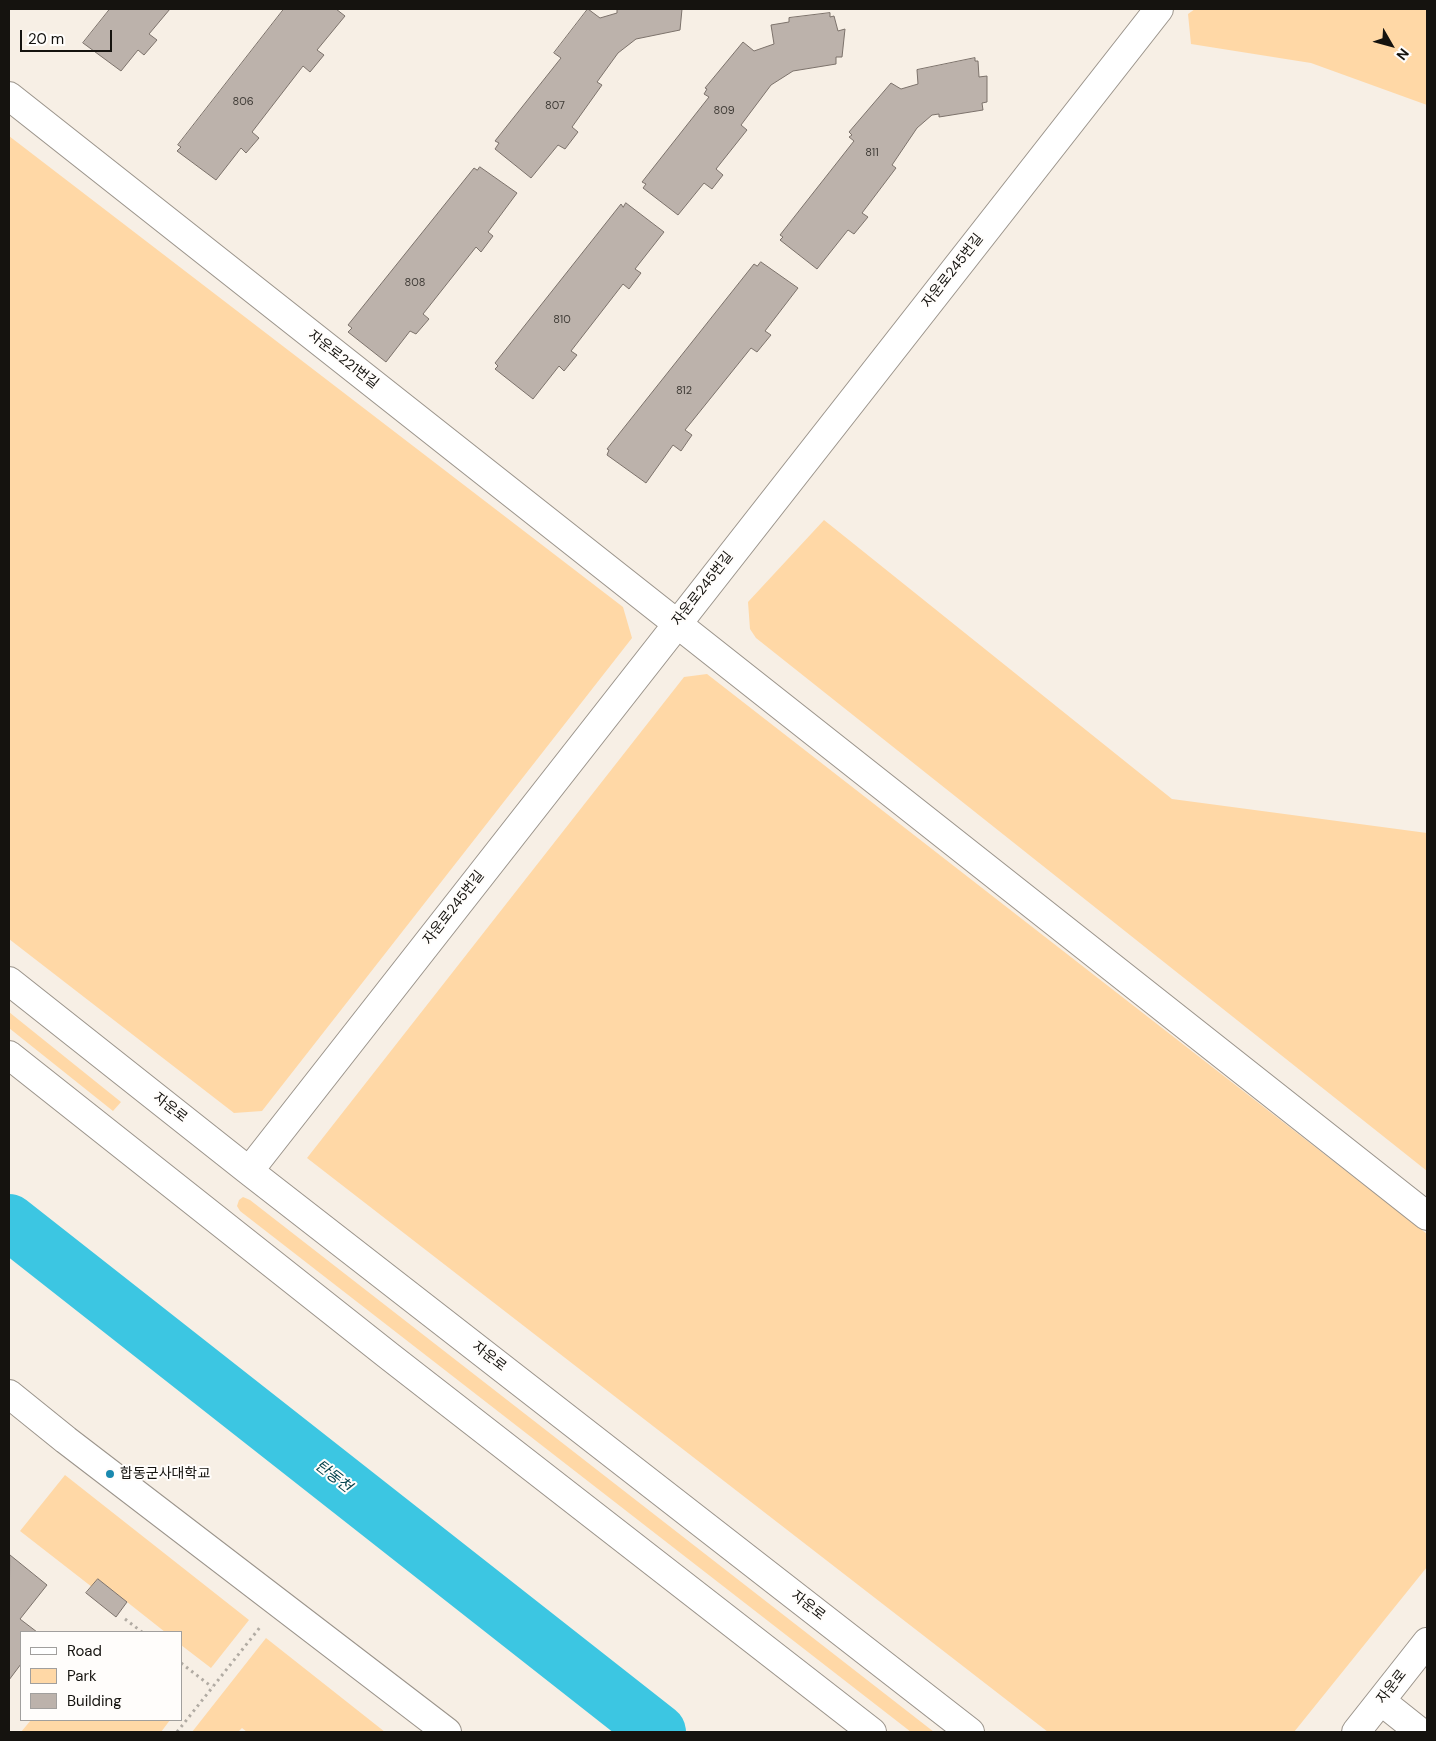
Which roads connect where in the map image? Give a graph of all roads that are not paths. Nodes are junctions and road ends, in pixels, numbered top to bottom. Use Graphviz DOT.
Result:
graph roads {
  1 [pos="1159,9"];
  2 [pos="9,96"];
  3 [pos="676,623"];
  4 [pos="9,981"];
  5 [pos="9,1055"];
  6 [pos="249,1171"];
  7 [pos="1427,1216"];
  8 [pos="9,1394"];
  9 [pos="1427,1642"];
  10 [pos="1381,1701"];
  11 [pos="447,1732"];
  12 [pos="872,1732"];
  13 [pos="970,1732"];
  14 [pos="1356,1732"];
  15 [pos="1420,1732"];
  1 -- 3 [label="street, 자운로245번길"];
  2 -- 3 [label="street, 자운로221번길"];
  3 -- 6 [label="street, 자운로245번길"];
  3 -- 7 [label="street, 자운로221번길"];
  4 -- 6 [label="street, 자운로"];
  5 -- 12 [label="street"];
  6 -- 13 [label="street, 자운로"];
  8 -- 11 [label="street"];
  9 -- 10 [label="street, 자운로"];
  10 -- 14 [label="street, 자운로"];
  10 -- 15 [label="street"];
}
